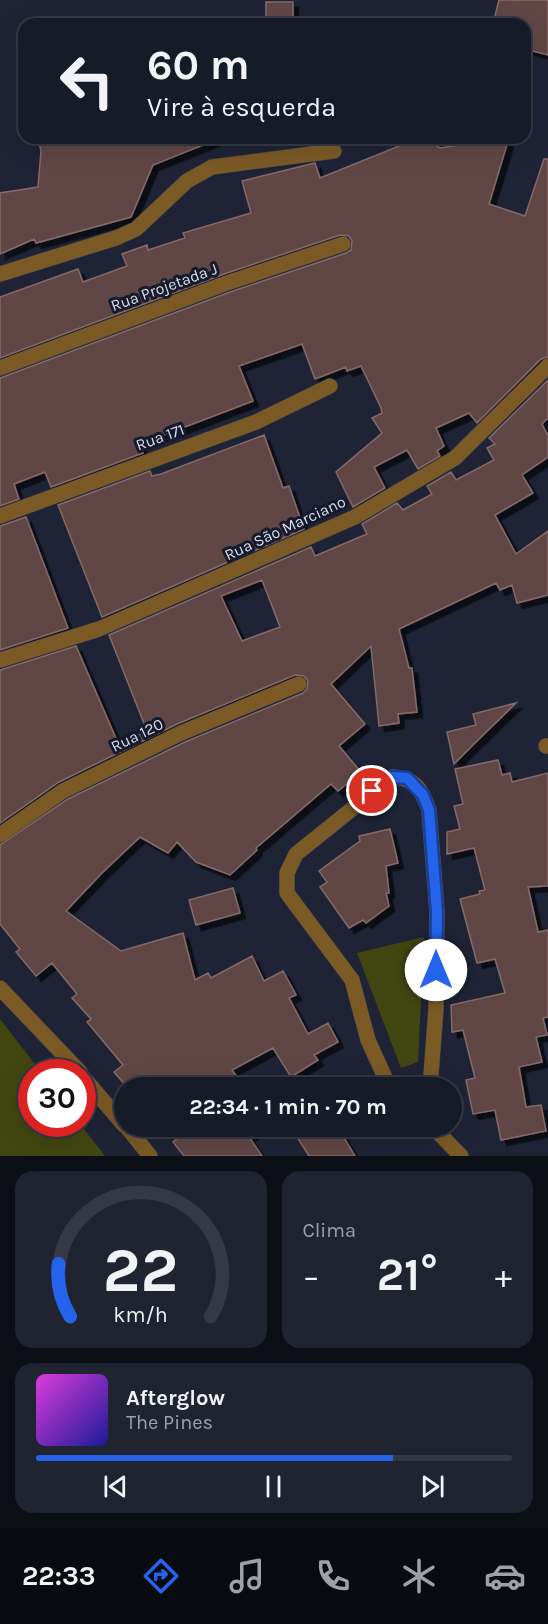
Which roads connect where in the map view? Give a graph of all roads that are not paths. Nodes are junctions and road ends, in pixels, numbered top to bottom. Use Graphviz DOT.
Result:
graph roads {
  1 [pos="334,152"];
  2 [pos="343,244"];
  3 [pos="0,274"];
  4 [pos="548,366"];
  5 [pos="0,368"];
  6 [pos="330,386"];
  7 [pos="0,516"];
  8 [pos="0,660"];
  9 [pos="299,684"];
  10 [pos="0,835"];
  11 [pos="0,988"];
  12 [pos="67,1059"];
  13 [pos="385,1077"];
  14 [pos="431,1077"];
  15 [pos="96,1092"];
  16 [pos="114,1113"];
  17 [pos="134,1137"];
  18 [pos="443,1137"];
  19 [pos="150,1156"];
  20 [pos="461,1156"];
  1 -- 3 [label="street"];
  2 -- 5 [label="street, Rua Projetada J"];
  4 -- 8 [label="street, Rua São Marciano"];
  6 -- 7 [label="street, Rua 171"];
  9 -- 10 [label="street, Rua 120"];
  11 -- 12 [label="street"];
  13 -- 14 [label="street"];
  15 -- 16 [label="street"];
  17 -- 19 [label="street"];
  18 -- 20 [label="street"];
}
